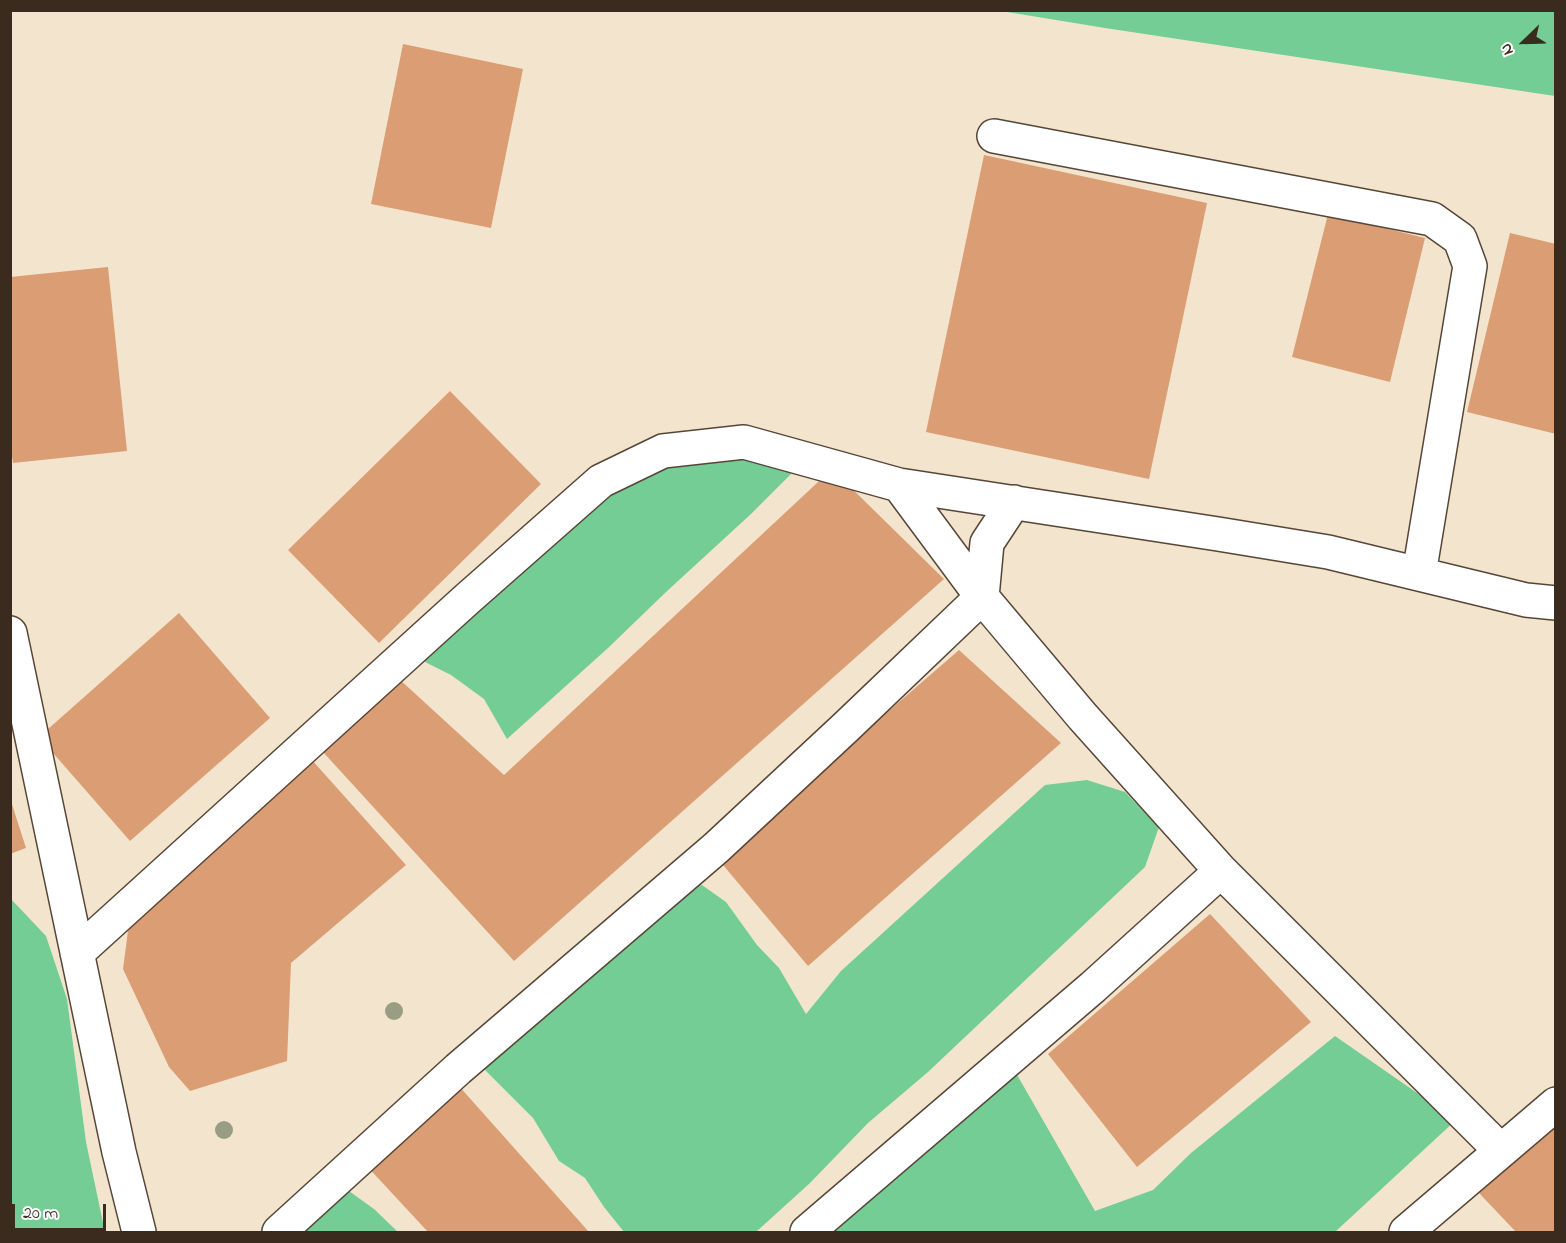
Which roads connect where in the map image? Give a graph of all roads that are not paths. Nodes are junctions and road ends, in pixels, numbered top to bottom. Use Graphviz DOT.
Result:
graph roads {
  1 [pos="994,136"];
  2 [pos="899,485"];
  3 [pos="1014,502"];
  4 [pos="1419,574"];
  5 [pos="982,597"];
  6 [pos="1556,603"];
  7 [pos="10,633"];
  8 [pos="1221,872"];
  9 [pos="76,953"];
  10 [pos="1556,1104"];
  11 [pos="1501,1151"];
  12 [pos="139,1233"];
  13 [pos="279,1233"];
  14 [pos="807,1233"];
  15 [pos="1406,1233"];
  1 -- 4 [label="street"];
  2 -- 3 [label="street"];
  2 -- 5 [label="street"];
  2 -- 9 [label="street"];
  3 -- 4 [label="street"];
  3 -- 5 [label="street"];
  4 -- 6 [label="street"];
  5 -- 8 [label="street"];
  5 -- 13 [label="street"];
  7 -- 9 [label="street"];
  8 -- 11 [label="street"];
  8 -- 14 [label="street"];
  9 -- 12 [label="street"];
  10 -- 11 [label="street"];
  11 -- 15 [label="street"];
}
